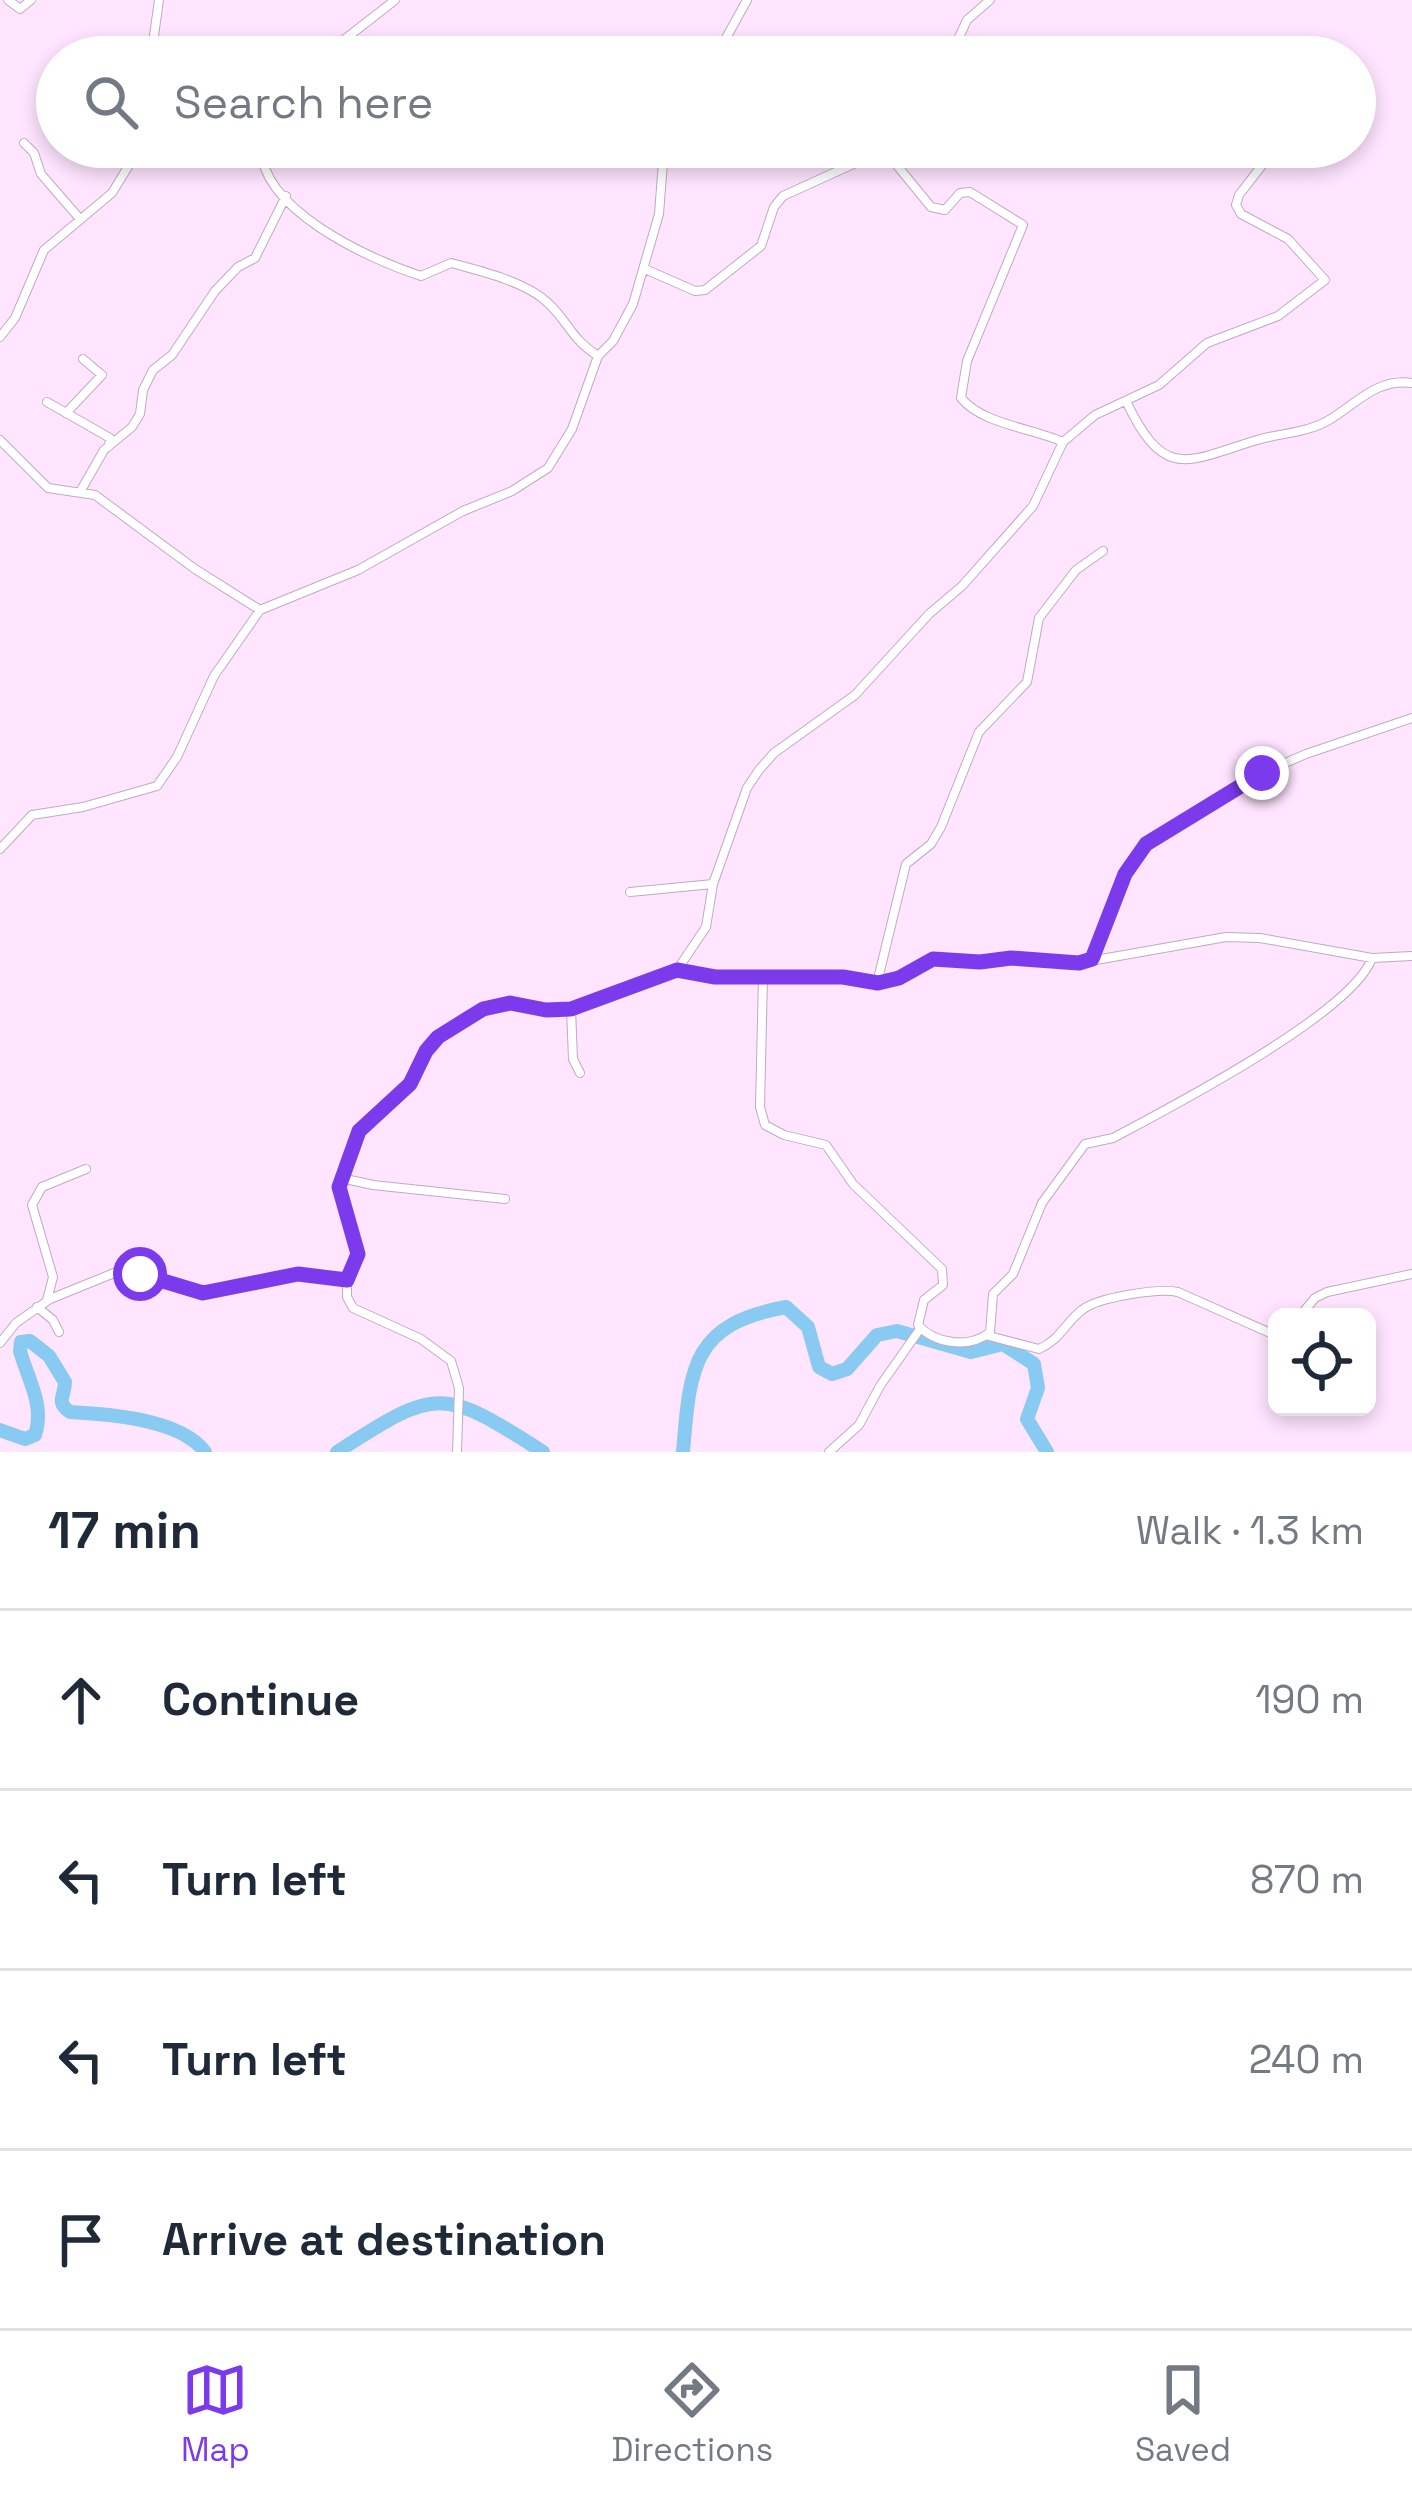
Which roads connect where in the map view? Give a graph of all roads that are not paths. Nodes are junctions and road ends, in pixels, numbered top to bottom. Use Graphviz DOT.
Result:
graph roads {
  1 [pos="8,0"];
  2 [pos="31,0"];
  3 [pos="159,0"];
  4 [pos="395,0"];
  5 [pos="746,0"];
  6 [pos="990,0"];
  7 [pos="154,36"];
  8 [pos="349,36"];
  9 [pos="726,36"];
  10 [pos="960,36"];
  11 [pos="24,143"];
  12 [pos="36,159"];
  13 [pos="39,168"];
  14 [pos="128,168"];
  15 [pos="264,168"];
  16 [pos="663,168"];
  17 [pos="844,168"];
  18 [pos="898,168"];
  19 [pos="1260,168"];
  20 [pos="286,196"];
  21 [pos="80,219"];
  22 [pos="645,269"];
  23 [pos="0,337"];
  24 [pos="598,356"];
  25 [pos="82,359"];
  26 [pos="1412,382"];
  27 [pos="47,401"];
  28 [pos="1127,403"];
  29 [pos="66,413"];
  30 [pos="4,442"];
  31 [pos="1063,442"];
  32 [pos="109,446"];
  33 [pos="80,492"];
  34 [pos="1103,551"];
  35 [pos="260,610"];
  36 [pos="1412,718"];
  37 [pos="0,849"];
  38 [pos="713,884"];
  39 [pos="630,892"];
  40 [pos="1412,956"];
  41 [pos="1372,958"];
  42 [pos="1092,959"];
  43 [pos="677,970"];
  44 [pos="763,976"];
  45 [pos="878,983"];
  46 [pos="571,1009"];
  47 [pos="580,1073"];
  48 [pos="86,1169"];
  49 [pos="341,1178"];
  50 [pos="505,1199"];
  51 [pos="1412,1274"];
  52 [pos="347,1280"];
  53 [pos="42,1305"];
  54 [pos="1307,1308"];
  55 [pos="59,1332"];
  56 [pos="1268,1332"];
  57 [pos="916,1336"];
  58 [pos="988,1336"];
  59 [pos="0,1343"];
  60 [pos="457,1452"];
  61 [pos="829,1452"];
  1 -- 2 [label="street"];
  3 -- 7 [label="street"];
  4 -- 8 [label="street"];
  5 -- 9 [label="street"];
  6 -- 10 [label="street"];
  11 -- 12 [label="street"];
  13 -- 21 [label="street"];
  14 -- 21 [label="street"];
  15 -- 20 [label="street"];
  16 -- 22 [label="street"];
  17 -- 22 [label="street"];
  18 -- 31 [label="street"];
  19 -- 28 [label="street"];
  20 -- 24 [label="street"];
  20 -- 32 [label="street"];
  21 -- 23 [label="street"];
  22 -- 24 [label="street"];
  24 -- 35 [label="street"];
  25 -- 29 [label="street"];
  26 -- 28 [label="street"];
  27 -- 29 [label="street"];
  28 -- 31 [label="street"];
  29 -- 32 [label="street"];
  30 -- 33 [label="street"];
  31 -- 38 [label="street"];
  32 -- 33 [label="street"];
  33 -- 35 [label="street"];
  34 -- 45 [label="street"];
  35 -- 37 [label="street"];
  36 -- 42 [label="street"];
  38 -- 39 [label="street"];
  38 -- 43 [label="street"];
  40 -- 41 [label="street"];
  41 -- 42 [label="street"];
  41 -- 58 [label="street"];
  42 -- 45 [label="street"];
  43 -- 44 [label="street"];
  43 -- 46 [label="street"];
  44 -- 45 [label="street"];
  44 -- 57 [label="street"];
  46 -- 47 [label="street"];
  46 -- 49 [label="street"];
  48 -- 53 [label="street"];
  49 -- 50 [label="street"];
  49 -- 52 [label="street"];
  51 -- 54 [label="street"];
  52 -- 53 [label="street"];
  52 -- 60 [label="street"];
  53 -- 55 [label="street"];
  53 -- 59 [label="street"];
  56 -- 58 [label="street"];
  57 -- 58 [label="street"];
  57 -- 61 [label="street"];
}
